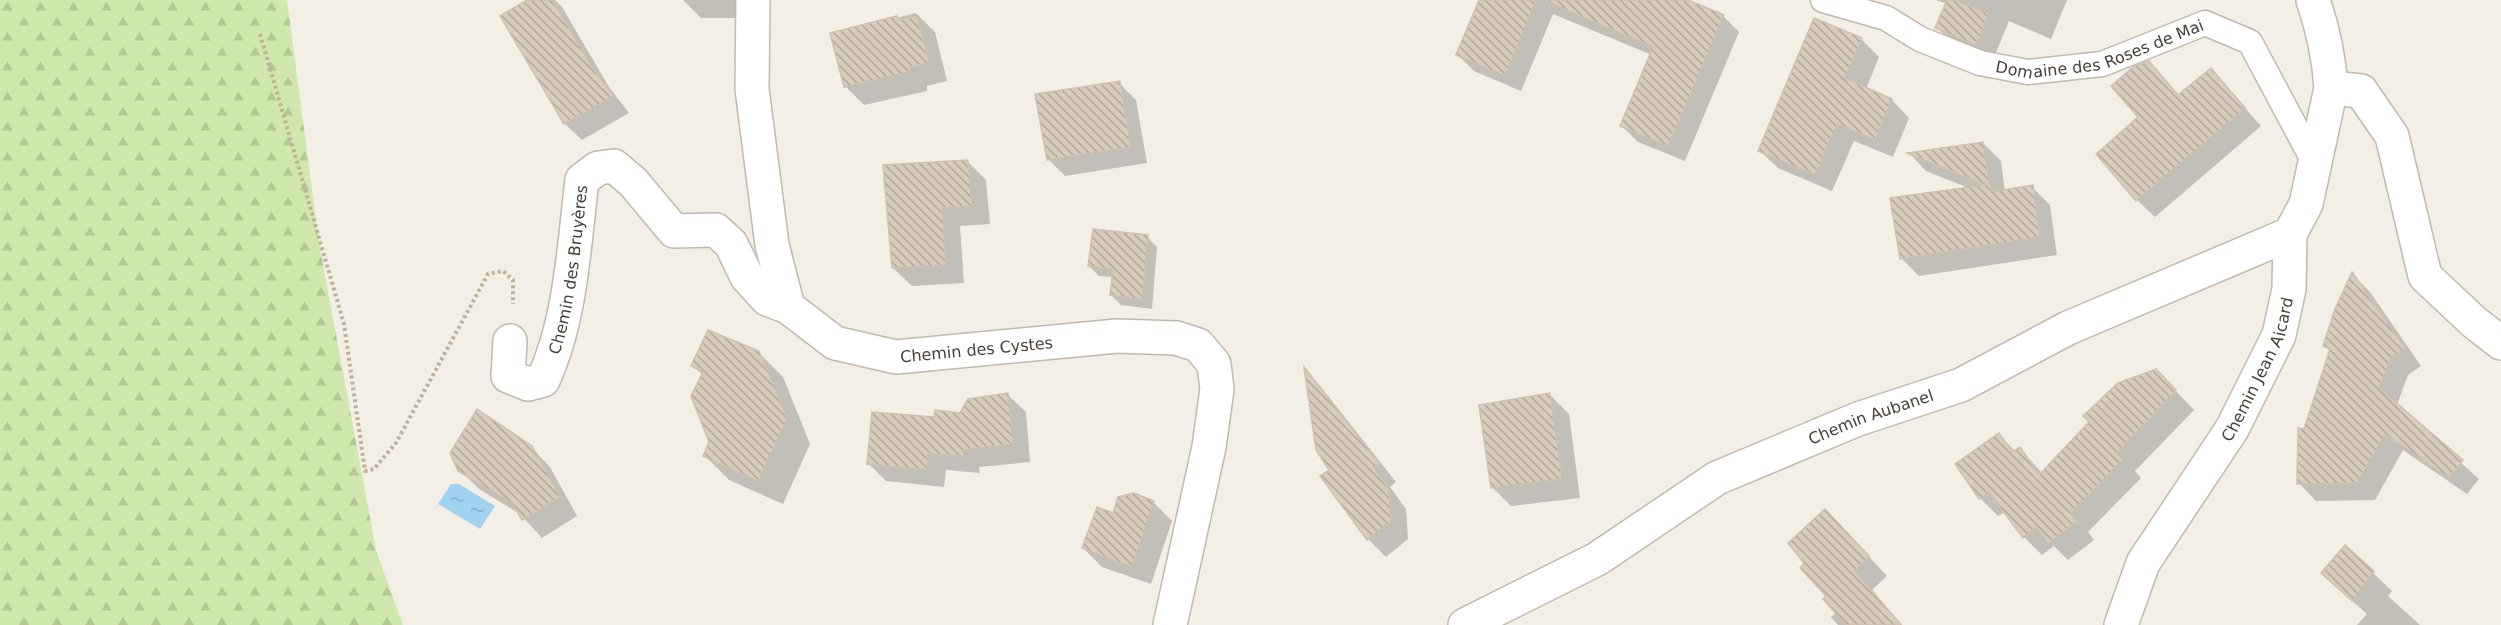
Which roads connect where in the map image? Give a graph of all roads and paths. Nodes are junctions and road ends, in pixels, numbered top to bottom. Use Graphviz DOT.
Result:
graph roads {
  1 [pos="753,0"];
  2 [pos="1823,0"];
  3 [pos="2313,0"];
  4 [pos="260,34"];
  5 [pos="2331,88"];
  6 [pos="2314,162"];
  7 [pos="2290,234"];
  8 [pos="788,307"];
  9 [pos="510,341"];
  10 [pos="2501,343"];
  11 [pos="1170,625"];
  12 [pos="1465,625"];
  13 [pos="2121,625"];
  1 -- 8 [label="street"];
  2 -- 6 [label="lane, Domaine des Roses de Mai"];
  3 -- 5 [label="street, Chemin Jean Aicard"];
  4 -- 9 [label="path"];
  5 -- 6 [label="street, Chemin Jean Aicard"];
  5 -- 10 [label="street"];
  6 -- 7 [label="street, Chemin Jean Aicard"];
  7 -- 12 [label="street, Chemin Aubanel"];
  7 -- 13 [label="street, Chemin Jean Aicard"];
  8 -- 9 [label="street, Chemin des Bruyères"];
  8 -- 11 [label="street, Chemin des Cystes"];
}
